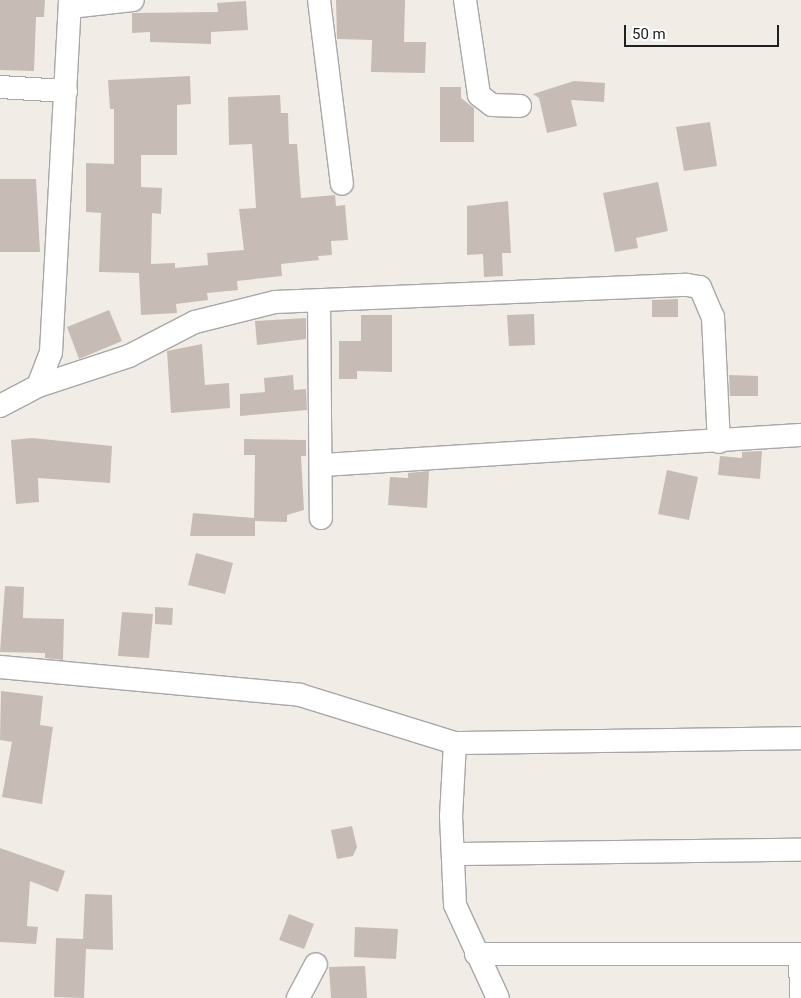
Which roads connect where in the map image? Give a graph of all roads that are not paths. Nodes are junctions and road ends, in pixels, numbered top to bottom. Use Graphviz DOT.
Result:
graph roads {
  1 [pos="133,0"];
  2 [pos="319,0"];
  3 [pos="465,0"];
  4 [pos="70,4"];
  5 [pos="0,87"];
  6 [pos="66,91"];
  7 [pos="520,106"];
  8 [pos="342,184"];
  9 [pos="319,301"];
  10 [pos="38,386"];
  11 [pos="0,406"];
  12 [pos="801,435"];
  13 [pos="719,442"];
  14 [pos="322,465"];
  15 [pos="321,518"];
  16 [pos="0,667"];
  17 [pos="801,738"];
  18 [pos="455,743"];
  19 [pos="801,850"];
  20 [pos="453,854"];
  21 [pos="476,954"];
  22 [pos="801,954"];
  23 [pos="316,964"];
  24 [pos="298,998"];
  25 [pos="498,998"];
  26 [pos="801,998"];
  1 -- 4 [label="street"];
  2 -- 8 [label="street"];
  3 -- 7 [label="street"];
  4 -- 6 [label="street"];
  5 -- 6 [label="street"];
  6 -- 10 [label="street"];
  9 -- 10 [label="street"];
  9 -- 13 [label="street"];
  9 -- 14 [label="street"];
  10 -- 11 [label="street"];
  12 -- 13 [label="street"];
  13 -- 14 [label="street"];
  14 -- 15 [label="street"];
  16 -- 18 [label="street"];
  17 -- 18 [label="street"];
  18 -- 20 [label="street"];
  19 -- 20 [label="street"];
  20 -- 21 [label="street"];
  21 -- 22 [label="street"];
  21 -- 25 [label="street"];
  22 -- 26 [label="street"];
  23 -- 24 [label="street"];
}
